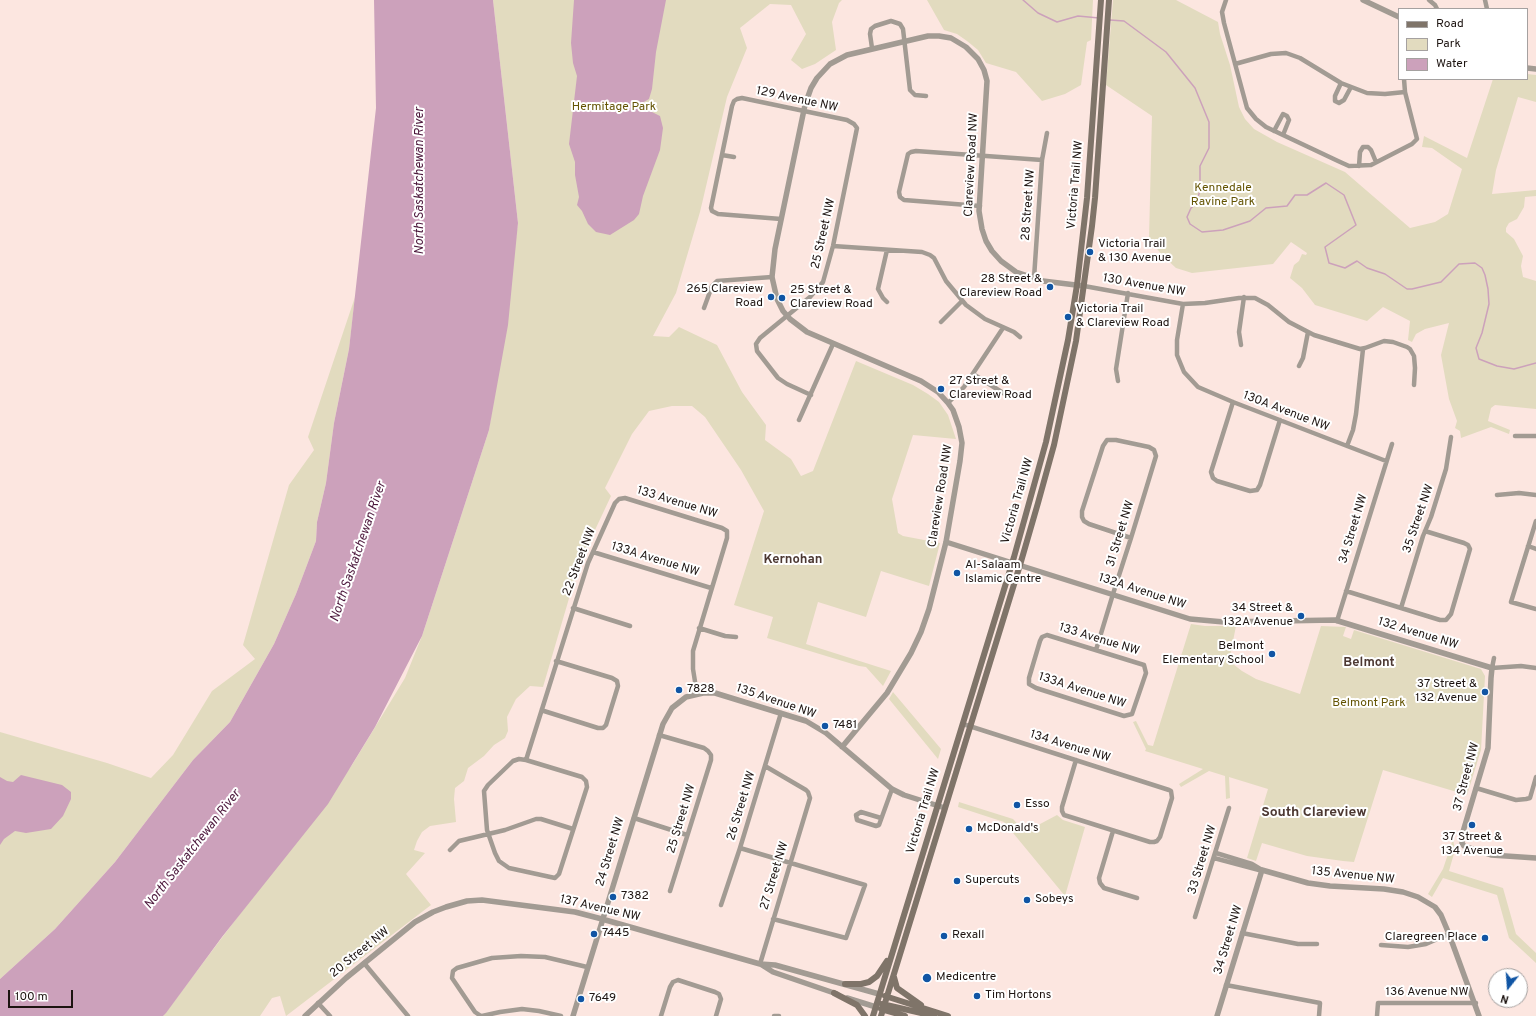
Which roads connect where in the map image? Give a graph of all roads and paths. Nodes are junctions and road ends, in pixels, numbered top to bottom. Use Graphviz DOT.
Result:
graph roads {
  1 [pos="1101,0"];
  2 [pos="1109,0"];
  3 [pos="1226,0"];
  4 [pos="1363,0"];
  5 [pos="1429,0"];
  6 [pos="1437,8"];
  7 [pos="1398,17"];
  8 [pos="904,41"];
  9 [pos="872,48"];
  10 [pos="1235,64"];
  11 [pos="1404,80"];
  12 [pos="1341,82"];
  13 [pos="1351,87"];
  14 [pos="1405,92"];
  15 [pos="926,96"];
  16 [pos="804,111"];
  17 [pos="854,124"];
  18 [pos="1274,130"];
  19 [pos="1047,133"];
  20 [pos="1283,135"];
  21 [pos="722,154"];
  22 [pos="983,156"];
  23 [pos="734,157"];
  24 [pos="1042,160"];
  25 [pos="1376,162"];
  26 [pos="1359,166"];
  27 [pos="980,206"];
  28 [pos="781,219"];
  29 [pos="833,246"];
  30 [pos="887,250"];
  31 [pos="772,277"];
  32 [pos="1034,278"];
  33 [pos="1077,285"];
  34 [pos="1084,286"];
  35 [pos="1128,293"];
  36 [pos="1244,297"];
  37 [pos="962,301"];
  38 [pos="887,302"];
  39 [pos="1183,304"];
  40 [pos="704,308"];
  41 [pos="787,316"];
  42 [pos="941,322"];
  43 [pos="1003,328"];
  44 [pos="1308,332"];
  45 [pos="1020,337"];
  46 [pos="833,344"];
  47 [pos="1241,345"];
  48 [pos="1363,348"];
  49 [pos="1299,366"];
  50 [pos="973,374"];
  51 [pos="1118,381"];
  52 [pos="1414,385"];
  53 [pos="811,395"];
  54 [pos="1008,396"];
  55 [pos="1233,402"];
  56 [pos="948,403"];
  57 [pos="799,420"];
  58 [pos="1280,420"];
  59 [pos="1514,436"];
  60 [pos="1536,436"];
  61 [pos="1451,437"];
  62 [pos="1392,444"];
  63 [pos="1347,446"];
  64 [pos="1386,461"];
  65 [pos="1497,495"];
  66 [pos="1536,495"];
  67 [pos="619,499"];
  68 [pos="1536,521"];
  69 [pos="1425,531"];
  70 [pos="1131,538"];
  71 [pos="946,542"];
  72 [pos="1528,546"];
  73 [pos="1536,549"];
  74 [pos="593,552"];
  75 [pos="1012,563"];
  76 [pos="1020,565"];
  77 [pos="711,588"];
  78 [pos="1346,591"];
  79 [pos="1113,594"];
  80 [pos="573,608"];
  81 [pos="1401,608"];
  82 [pos="1536,609"];
  83 [pos="1337,621"];
  84 [pos="630,626"];
  85 [pos="699,628"];
  86 [pos="736,637"];
  87 [pos="1096,650"];
  88 [pos="1494,658"];
  89 [pos="556,661"];
  90 [pos="1492,668"];
  91 [pos="1536,668"];
  92 [pos="1029,683"];
  93 [pos="697,694"];
  94 [pos="681,700"];
  95 [pos="542,709"];
  96 [pos="781,713"];
  97 [pos="1130,716"];
  98 [pos="963,724"];
  99 [pos="970,727"];
  100 [pos="659,735"];
  101 [pos="842,747"];
  102 [pos="526,760"];
  103 [pos="1076,760"];
  104 [pos="765,766"];
  105 [pos="1536,777"];
  106 [pos="1476,788"];
  107 [pos="892,789"];
  108 [pos="937,806"];
  109 [pos="945,808"];
  110 [pos="1229,808"];
  111 [pos="634,818"];
  112 [pos="881,818"];
  113 [pos="573,829"];
  114 [pos="1113,831"];
  115 [pos="488,834"];
  116 [pos="687,835"];
  117 [pos="740,848"];
  118 [pos="450,850"];
  119 [pos="1215,855"];
  120 [pos="1536,858"];
  121 [pos="790,863"];
  122 [pos="1262,870"];
  123 [pos="670,891"];
  124 [pos="1138,898"];
  125 [pos="721,905"];
  126 [pos="433,912"];
  127 [pos="1195,917"];
  128 [pos="602,918"];
  129 [pos="773,919"];
  130 [pos="1242,933"];
  131 [pos="1449,934"];
  132 [pos="1316,944"];
  133 [pos="1381,944"];
  134 [pos="892,954"];
  135 [pos="364,963"];
  136 [pos="760,964"];
  137 [pos="588,967"];
  138 [pos="894,976"];
  139 [pos="845,984"];
  140 [pos="1226,985"];
  141 [pos="834,993"];
  142 [pos="879,994"];
  143 [pos="887,997"];
  144 [pos="318,1003"];
  145 [pos="1476,1003"];
  146 [pos="876,1007"];
  147 [pos="884,1007"];
  148 [pos="927,1010"];
  149 [pos="306,1016"];
  150 [pos="330,1016"];
  151 [pos="408,1016"];
  152 [pos="480,1016"];
  153 [pos="561,1016"];
  154 [pos="573,1016"];
  155 [pos="661,1016"];
  156 [pos="716,1016"];
  157 [pos="774,1016"];
  158 [pos="779,1016"];
  159 [pos="865,1016"];
  160 [pos="873,1016"];
  161 [pos="881,1016"];
  162 [pos="905,1016"];
  163 [pos="934,1016"];
  164 [pos="948,1016"];
  165 [pos="1216,1016"];
  166 [pos="1319,1016"];
  167 [pos="1377,1016"];
  168 [pos="1479,1016"];
  1 -- 33 [label="main road, Victoria Trail NW"];
  2 -- 34 [label="main road, Victoria Trail NW"];
  3 -- 10 [label="street"];
  4 -- 7 [label="street"];
  5 -- 6 [label="street"];
  8 -- 9 [label="street, Clareview Road NW"];
  8 -- 9 [label="street"];
  8 -- 15 [label="street"];
  8 -- 22 [label="street, Clareview Road NW"];
  9 -- 16 [label="street, Clareview Road NW"];
  10 -- 12 [label="street"];
  10 -- 18 [label="street"];
  11 -- 14 [label="street"];
  12 -- 13 [label="street"];
  12 -- 13 [label="street"];
  13 -- 14 [label="street"];
  14 -- 25 [label="street"];
  16 -- 17 [label="street, 129 Avenue NW"];
  16 -- 21 [label="street, 129 Avenue NW"];
  16 -- 28 [label="street, Clareview Road NW"];
  17 -- 29 [label="street, 25 Street NW"];
  18 -- 20 [label="street"];
  18 -- 20 [label="street"];
  19 -- 24 [label="street, 28 Street NW"];
  20 -- 26 [label="street"];
  21 -- 23 [label="street"];
  21 -- 28 [label="street"];
  22 -- 24 [label="street"];
  22 -- 27 [label="street, Clareview Road NW"];
  22 -- 27 [label="street"];
  24 -- 32 [label="street, 28 Street NW"];
  25 -- 26 [label="street"];
  25 -- 26 [label="street"];
  27 -- 32 [label="street, Clareview Road NW"];
  28 -- 31 [label="street, Clareview Road NW"];
  29 -- 30 [label="street"];
  29 -- 41 [label="street, 25 Street NW"];
  30 -- 37 [label="street"];
  30 -- 38 [label="street"];
  31 -- 40 [label="street"];
  31 -- 41 [label="street, Clareview Road NW"];
  32 -- 33 [label="street, Clareview Road NW"];
  33 -- 34 [label="street, Clareview Road NW"];
  33 -- 75 [label="main road, Victoria Trail NW"];
  34 -- 35 [label="street, 130 Avenue NW"];
  34 -- 76 [label="main road, Victoria Trail NW"];
  35 -- 39 [label="street, 130 Avenue NW"];
  35 -- 51 [label="street"];
  36 -- 39 [label="street, 130 Avenue NW"];
  36 -- 44 [label="street, 130 Avenue NW"];
  36 -- 47 [label="street"];
  37 -- 42 [label="street"];
  37 -- 43 [label="street"];
  39 -- 55 [label="street, 130A Avenue NW"];
  41 -- 46 [label="street, Clareview Road NW"];
  41 -- 53 [label="street, 25 Street NW"];
  43 -- 45 [label="street"];
  43 -- 50 [label="street"];
  44 -- 48 [label="street, 130 Avenue NW"];
  44 -- 49 [label="street"];
  46 -- 53 [label="street"];
  46 -- 56 [label="street, Clareview Road NW"];
  48 -- 52 [label="street"];
  48 -- 63 [label="street"];
  50 -- 54 [label="street"];
  50 -- 56 [label="street"];
  53 -- 57 [label="street"];
  55 -- 58 [label="street, 130A Avenue NW"];
  55 -- 58 [label="street"];
  56 -- 71 [label="street, Clareview Road NW"];
  58 -- 63 [label="street, 130A Avenue NW"];
  59 -- 60 [label="street"];
  61 -- 69 [label="street, 35 Street NW"];
  62 -- 64 [label="street, 34 Street NW"];
  63 -- 64 [label="street, 130A Avenue NW"];
  64 -- 78 [label="street, 34 Street NW"];
  65 -- 66 [label="street"];
  67 -- 74 [label="street, 22 Street NW"];
  67 -- 77 [label="street, 133 Avenue NW"];
  68 -- 72 [label="street"];
  69 -- 81 [label="street, 35 Street NW"];
  69 -- 81 [label="street, 132 Avenue NW"];
  70 -- 70 [label="street, 31 Street NW"];
  70 -- 79 [label="street, 31 Street NW"];
  71 -- 75 [label="street, 132A Avenue NW"];
  71 -- 101 [label="street, Clareview Road NW"];
  72 -- 73 [label="street"];
  72 -- 82 [label="street"];
  74 -- 77 [label="street, 133A Avenue NW"];
  74 -- 80 [label="street, 22 Street NW"];
  75 -- 76 [label="street, 132A Avenue NW"];
  75 -- 98 [label="main road, Victoria Trail NW"];
  76 -- 79 [label="street, 132A Avenue NW"];
  76 -- 99 [label="main road, Victoria Trail NW"];
  77 -- 85 [label="street"];
  78 -- 81 [label="street, 132 Avenue NW"];
  78 -- 83 [label="street, 34 Street NW"];
  79 -- 83 [label="street, 132A Avenue NW"];
  79 -- 87 [label="street, 31 Street NW"];
  80 -- 84 [label="street"];
  80 -- 89 [label="street, 22 Street NW"];
  83 -- 90 [label="street, 132 Avenue NW"];
  85 -- 86 [label="street"];
  85 -- 93 [label="street"];
  87 -- 92 [label="street, 133 Avenue NW"];
  87 -- 97 [label="street, 133 Avenue NW"];
  88 -- 90 [label="street"];
  89 -- 95 [label="street, 22 Street NW"];
  89 -- 95 [label="street"];
  90 -- 91 [label="street, 132 Avenue NW"];
  90 -- 106 [label="street, 37 Street NW"];
  92 -- 97 [label="street, 133A Avenue NW"];
  93 -- 94 [label="street, 135 Avenue NW"];
  93 -- 96 [label="street, 135 Avenue NW"];
  94 -- 100 [label="street, 24 Street NW"];
  95 -- 102 [label="street, 22 Street NW"];
  96 -- 101 [label="street, 135 Avenue NW"];
  96 -- 104 [label="street, 26 Street NW"];
  98 -- 99 [label="street, 134 Avenue NW"];
  98 -- 108 [label="main road, Victoria Trail NW"];
  99 -- 103 [label="street, 134 Avenue NW"];
  99 -- 109 [label="main road, Victoria Trail NW"];
  100 -- 111 [label="street, 24 Street NW"];
  100 -- 116 [label="street, 25 Street NW"];
  101 -- 107 [label="street, 135 Avenue NW"];
  102 -- 113 [label="street"];
  102 -- 115 [label="street"];
  103 -- 114 [label="street"];
  103 -- 114 [label="street, 134 Avenue NW"];
  104 -- 117 [label="street, 26 Street NW"];
  104 -- 121 [label="street, 27 Street NW"];
  105 -- 106 [label="street"];
  106 -- 120 [label="street, 37 Street NW"];
  107 -- 108 [label="street, 135 Avenue NW"];
  107 -- 112 [label="street"];
  108 -- 109 [label="street, 135 Avenue NW"];
  108 -- 134 [label="main road, Victoria Trail NW"];
  109 -- 138 [label="main road, Victoria Trail NW"];
  110 -- 119 [label="street, 33 Street NW"];
  111 -- 116 [label="street"];
  111 -- 128 [label="street, 24 Street NW"];
  112 -- 112 [label="street"];
  113 -- 115 [label="street"];
  113 -- 115 [label="street"];
  114 -- 124 [label="street"];
  115 -- 118 [label="street"];
  116 -- 123 [label="street, 25 Street NW"];
  117 -- 121 [label="street"];
  117 -- 125 [label="street, 26 Street NW"];
  119 -- 122 [label="street, 135 Avenue NW"];
  119 -- 127 [label="street, 33 Street NW"];
  121 -- 129 [label="street, 27 Street NW"];
  121 -- 129 [label="street"];
  122 -- 130 [label="street, 34 Street NW"];
  122 -- 131 [label="street, 135 Avenue NW"];
  126 -- 128 [label="street, 137 Avenue NW"];
  126 -- 135 [label="street, 20 Street NW"];
  128 -- 136 [label="street, 137 Avenue NW"];
  128 -- 137 [label="street, 24 Street NW"];
  129 -- 136 [label="street, 27 Street NW"];
  130 -- 132 [label="street"];
  130 -- 140 [label="street, 34 Street NW"];
  131 -- 133 [label="street"];
  131 -- 145 [label="street, 135 Avenue NW"];
  134 -- 139 [label="main road"];
  134 -- 142 [label="main road, Victoria Trail NW"];
  135 -- 144 [label="street, 20 Street NW"];
  135 -- 151 [label="street"];
  136 -- 139 [label="street, 137 Avenue NW"];
  136 -- 141 [label="street, 137 Avenue NW"];
  137 -- 152 [label="street"];
  137 -- 154 [label="street, 24 Street NW"];
  138 -- 143 [label="main road, Victoria Trail NW"];
  138 -- 148 [label="main road"];
  139 -- 142 [label="street, 137 Avenue NW"];
  140 -- 165 [label="street, 34 Street NW"];
  140 -- 166 [label="street"];
  141 -- 146 [label="street, 137 Avenue NW"];
  141 -- 159 [label="main road"];
  142 -- 143 [label="main road, 137 Avenue NW"];
  142 -- 146 [label="main road, Victoria Trail NW"];
  143 -- 147 [label="main road, Victoria Trail NW"];
  143 -- 148 [label="main road, 137 Avenue NW"];
  144 -- 149 [label="street, 20 Street NW"];
  144 -- 150 [label="street"];
  145 -- 167 [label="street, 136 Avenue NW"];
  145 -- 168 [label="street, 135 Avenue NW"];
  146 -- 147 [label="main road"];
  146 -- 160 [label="main road, Victoria Trail NW"];
  147 -- 161 [label="main road, Victoria Trail NW"];
  147 -- 162 [label="main road"];
  147 -- 163 [label="main road"];
  148 -- 164 [label="main road, 137 Avenue NW"];
  152 -- 153 [label="street"];
  155 -- 156 [label="street"];
  157 -- 158 [label="street"];
}
